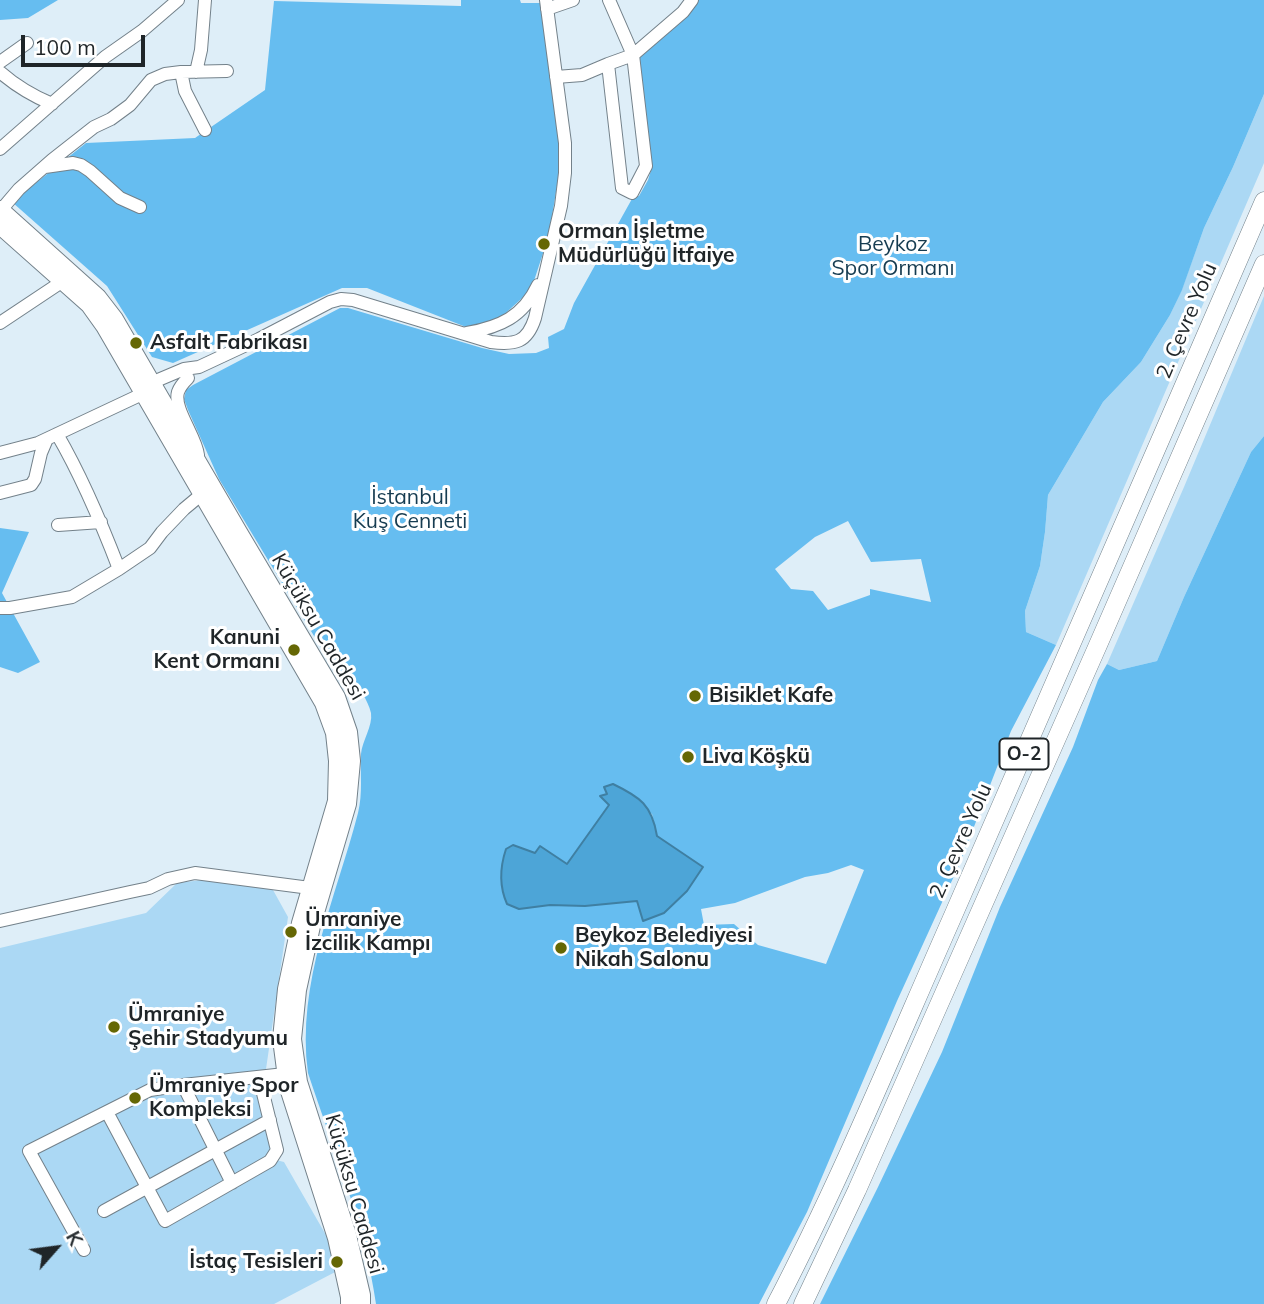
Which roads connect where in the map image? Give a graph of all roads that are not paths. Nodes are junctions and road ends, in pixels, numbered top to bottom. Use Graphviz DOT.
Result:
graph roads {
  1 [pos="178,0"];
  2 [pos="205,0"];
  3 [pos="573,0"];
  4 [pos="609,0"];
  5 [pos="692,0"];
  6 [pos="547,4"];
  7 [pos="27,43"];
  8 [pos="632,55"];
  9 [pos="0,62"];
  10 [pos="608,64"];
  11 [pos="227,71"];
  12 [pos="0,72"];
  13 [pos="181,72"];
  14 [pos="196,72"];
  15 [pos="556,77"];
  16 [pos="52,104"];
  17 [pos="205,130"];
  18 [pos="0,149"];
  19 [pos="44,167"];
  20 [pos="1264,201"];
  21 [pos="140,207"];
  22 [pos="0,210"];
  23 [pos="5,229"];
  24 [pos="1264,264"];
  25 [pos="545,269"];
  26 [pos="63,281"];
  27 [pos="508,320"];
  28 [pos="0,323"];
  29 [pos="464,334"];
  30 [pos="520,340"];
  31 [pos="139,361"];
  32 [pos="186,374"];
  33 [pos="150,391"];
  34 [pos="52,436"];
  35 [pos="0,453"];
  36 [pos="200,465"];
  37 [pos="0,493"];
  38 [pos="202,494"];
  39 [pos="101,522"];
  40 [pos="58,525"];
  41 [pos="233,535"];
  42 [pos="118,569"];
  43 [pos="0,608"];
  44 [pos="316,889"];
  45 [pos="0,921"];
  46 [pos="291,1073"];
  47 [pos="259,1077"];
  48 [pos="183,1085"];
  49 [pos="107,1112"];
  50 [pos="270,1120"];
  51 [pos="215,1150"];
  52 [pos="232,1183"];
  53 [pos="148,1188"];
  54 [pos="104,1212"];
  55 [pos="84,1250"];
  56 [pos="349,1304"];
  57 [pos="362,1304"];
  58 [pos="776,1304"];
  59 [pos="803,1304"];
  1 -- 16 [label="street"];
  2 -- 14 [label="street"];
  3 -- 6 [label="street"];
  4 -- 8 [label="street"];
  5 -- 8 [label="street"];
  6 -- 15 [label="street"];
  7 -- 9 [label="street"];
  8 -- 10 [label="street"];
  8 -- 10 [label="street"];
  10 -- 15 [label="street"];
  11 -- 14 [label="street"];
  12 -- 16 [label="street"];
  13 -- 14 [label="street"];
  13 -- 17 [label="street"];
  13 -- 19 [label="street"];
  15 -- 25 [label="street"];
  16 -- 18 [label="street"];
  19 -- 21 [label="street"];
  19 -- 22 [label="street"];
  20 -- 58 [label="highway, 2. Çevre Yolu / O-2"];
  22 -- 23 [label="main road, Küçüksu Caddesi"];
  23 -- 26 [label="main road, Küçüksu Caddesi"];
  23 -- 31 [label="main road, Küçüksu Caddesi"];
  24 -- 59 [label="highway, O-2"];
  25 -- 27 [label="street"];
  25 -- 30 [label="street"];
  26 -- 28 [label="street"];
  26 -- 33 [label="main road, Küçüksu Caddesi"];
  27 -- 29 [label="street"];
  27 -- 30 [label="street"];
  29 -- 30 [label="street"];
  29 -- 32 [label="street"];
  31 -- 32 [label="street"];
  31 -- 33 [label="main road, Küçüksu Caddesi"];
  32 -- 33 [label="street"];
  32 -- 36 [label="street"];
  33 -- 34 [label="street"];
  33 -- 36 [label="main road, Küçüksu Caddesi"];
  33 -- 38 [label="main road, Küçüksu Caddesi"];
  34 -- 35 [label="street"];
  34 -- 37 [label="street"];
  34 -- 39 [label="street"];
  36 -- 41 [label="main road, Küçüksu Caddesi"];
  38 -- 41 [label="main road, Küçüksu Caddesi"];
  38 -- 42 [label="street"];
  39 -- 40 [label="street"];
  39 -- 42 [label="street"];
  41 -- 44 [label="main road, Küçüksu Caddesi"];
  42 -- 43 [label="street"];
  44 -- 45 [label="street"];
  44 -- 46 [label="main road, Küçüksu Caddesi"];
  46 -- 47 [label="street"];
  46 -- 56 [label="main road, Küçüksu Caddesi"];
  46 -- 57 [label="main road, Küçüksu Caddesi"];
  47 -- 48 [label="street"];
  47 -- 50 [label="street"];
  48 -- 49 [label="street"];
  48 -- 51 [label="street"];
  49 -- 53 [label="street"];
  49 -- 55 [label="street"];
  50 -- 51 [label="street"];
  50 -- 52 [label="street"];
  51 -- 52 [label="street"];
  51 -- 53 [label="street"];
  52 -- 53 [label="street"];
  53 -- 54 [label="street"];
}
